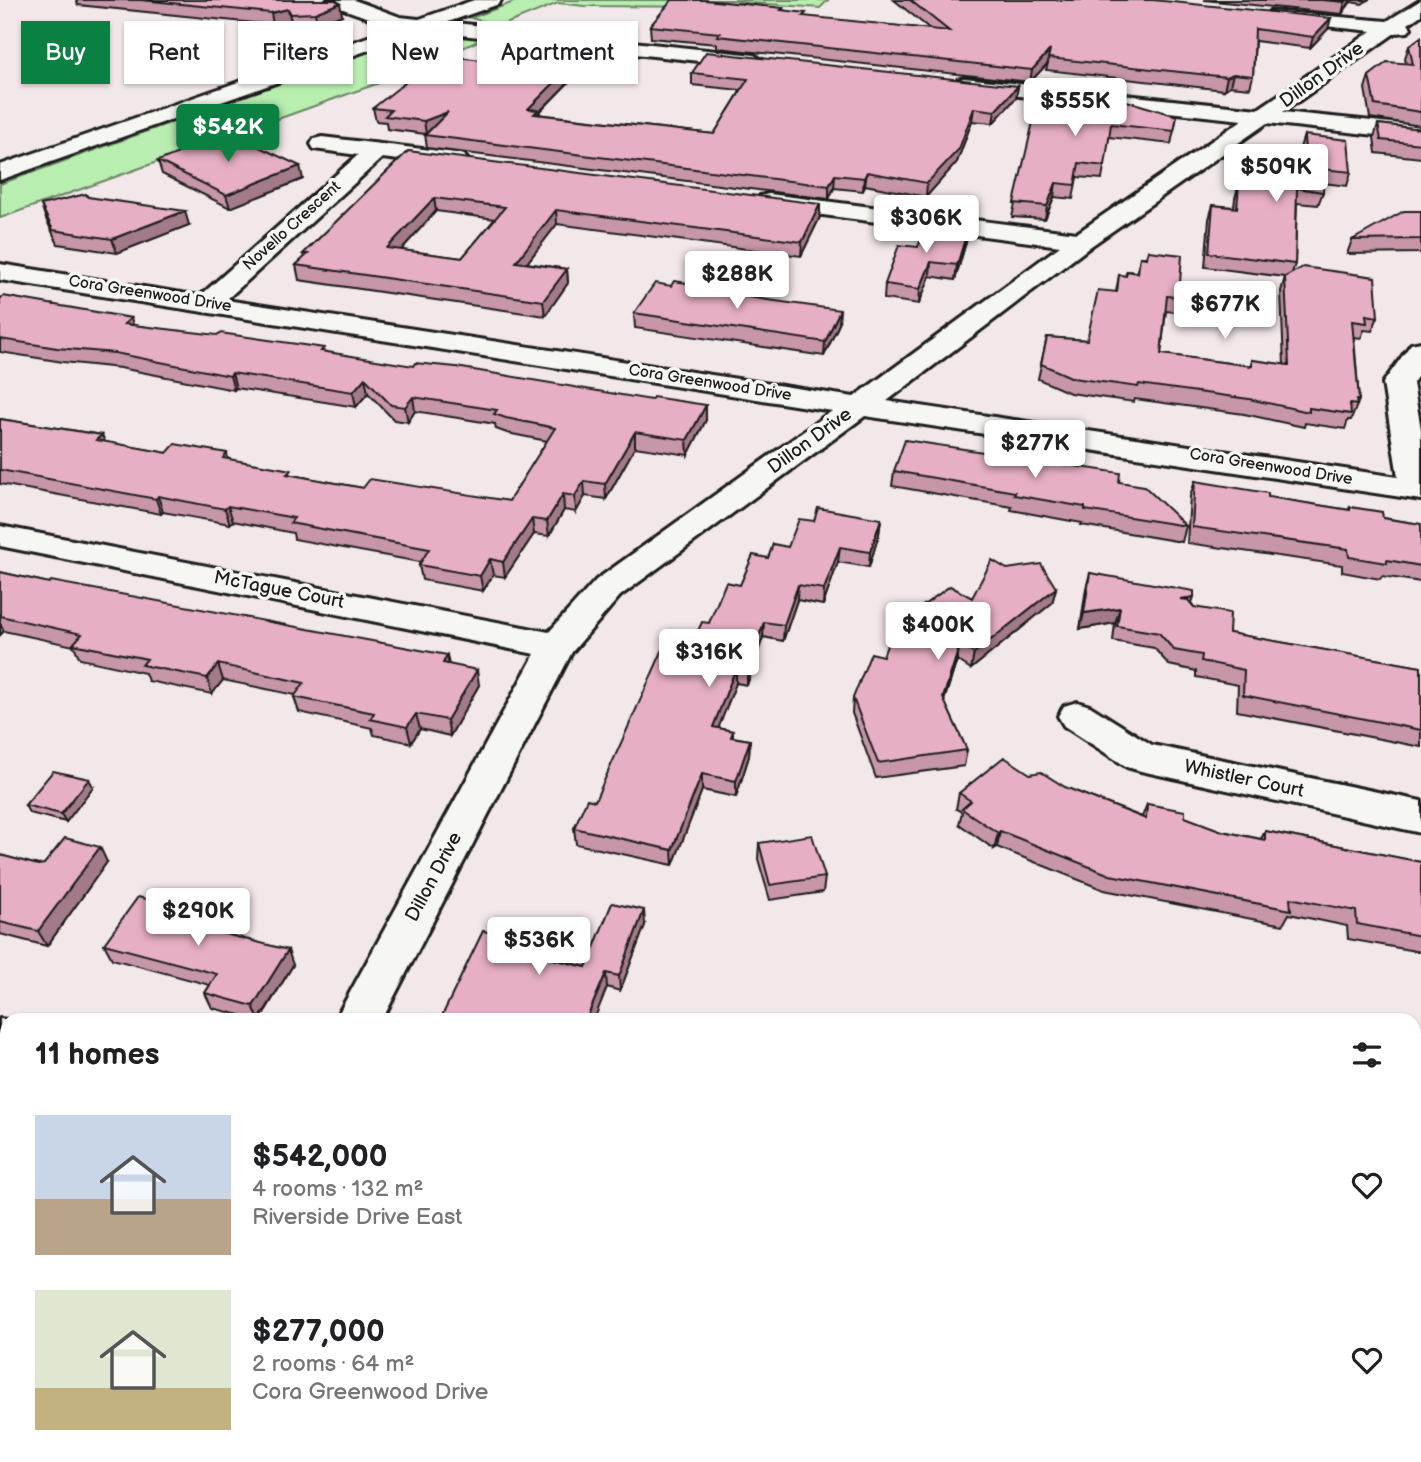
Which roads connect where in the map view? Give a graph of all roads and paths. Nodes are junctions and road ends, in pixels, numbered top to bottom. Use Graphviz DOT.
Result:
graph roads {
  1 [pos="336,0"];
  2 [pos="373,0"];
  3 [pos="492,0"];
  4 [pos="1421,6"];
  5 [pos="1256,13"];
  6 [pos="394,21"];
  7 [pos="422,21"];
  8 [pos="434,21"];
  9 [pos="1390,26"];
  10 [pos="463,28"];
  11 [pos="1421,29"];
  12 [pos="367,45"];
  13 [pos="768,63"];
  14 [pos="948,82"];
  15 [pos="1265,116"];
  16 [pos="1421,133"];
  17 [pos="322,144"];
  18 [pos="377,150"];
  19 [pos="473,163"];
  20 [pos="0,173"];
  21 [pos="745,198"];
  22 [pos="1082,242"];
  23 [pos="0,272"];
  24 [pos="207,303"];
  25 [pos="1421,350"];
  26 [pos="860,405"];
  27 [pos="1418,489"];
  28 [pos="0,536"];
  29 [pos="557,646"];
  30 [pos="1077,716"];
  31 [pos="1421,817"];
  32 [pos="362,1013"];
  1 -- 6 [label="street"];
  2 -- 7 [label="street"];
  3 -- 8 [label="street"];
  4 -- 9 [label="street, Dillon Drive"];
  5 -- 9 [label="street"];
  9 -- 11 [label="street"];
  9 -- 15 [label="street, Dillon Drive"];
  10 -- 13 [label="street"];
  12 -- 20 [label="street"];
  14 -- 15 [label="street"];
  15 -- 16 [label="street"];
  15 -- 22 [label="street, Dillon Drive"];
  17 -- 18 [label="street"];
  18 -- 19 [label="street"];
  18 -- 24 [label="street, Novello Crescent"];
  21 -- 22 [label="street"];
  22 -- 26 [label="street, Dillon Drive"];
  23 -- 24 [label="street, Cora Greenwood Drive"];
  24 -- 26 [label="street, Cora Greenwood Drive"];
  25 -- 27 [label="street"];
  26 -- 27 [label="street, Cora Greenwood Drive"];
  26 -- 29 [label="street, Dillon Drive"];
  28 -- 29 [label="street, McTague Court"];
  29 -- 32 [label="street, Dillon Drive"];
  30 -- 31 [label="street, Whistler Court"];
}
